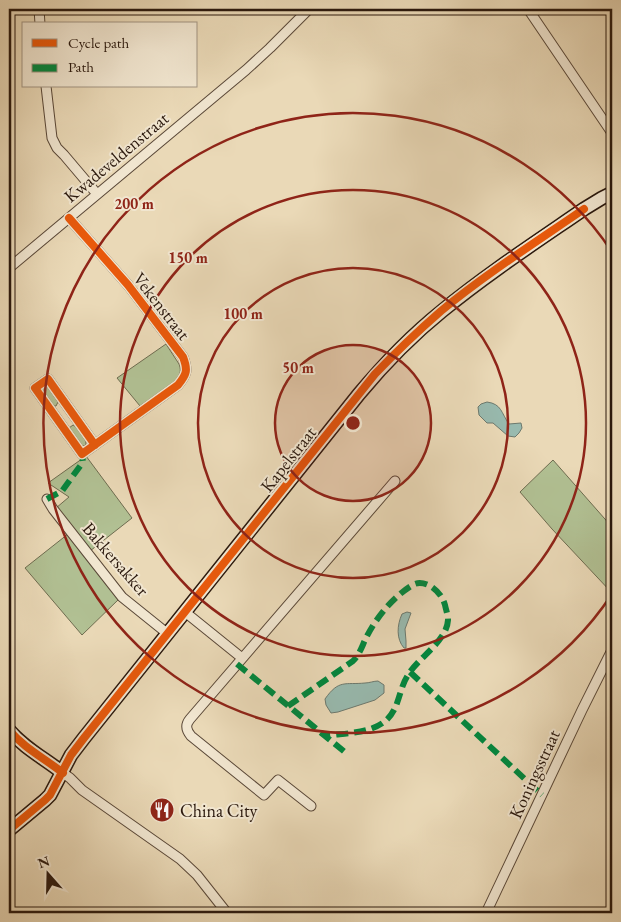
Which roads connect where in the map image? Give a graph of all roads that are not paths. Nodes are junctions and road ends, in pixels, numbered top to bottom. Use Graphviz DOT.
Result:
graph roads {
  1 [pos="39,9"];
  2 [pos="309,9"];
  3 [pos="528,9"];
  4 [pos="40,22"];
  5 [pos="46,88"];
  6 [pos="612,133"];
  7 [pos="612,193"];
  8 [pos="97,194"];
  9 [pos="69,218"];
  10 [pos="9,268"];
  11 [pos="95,445"];
  12 [pos="395,481"];
  13 [pos="47,499"];
  14 [pos="185,612"];
  15 [pos="168,634"];
  16 [pos="612,650"];
  17 [pos="242,658"];
  18 [pos="9,730"];
  19 [pos="63,773"];
  20 [pos="311,806"];
  21 [pos="9,830"];
  22 [pos="227,913"];
  23 [pos="486,913"];
  1 -- 4 [label="street"];
  2 -- 8 [label="street, Kwadeveldenstraat"];
  3 -- 6 [label="street"];
  5 -- 8 [label="street"];
  7 -- 14 [label="main road, Kapelstraat"];
  8 -- 9 [label="street, Kwadeveldenstraat"];
  9 -- 10 [label="street, Kwadeveldenstraat"];
  9 -- 11 [label="street, Vekenstraat"];
  11 -- 11 [label="street"];
  12 -- 17 [label="street"];
  13 -- 15 [label="street, Bakkersakker"];
  14 -- 15 [label="main road, Kapelstraat"];
  14 -- 17 [label="street"];
  15 -- 19 [label="main road, Kapelstraat"];
  16 -- 23 [label="street, Koningsstraat"];
  17 -- 20 [label="street"];
  18 -- 19 [label="main road"];
  19 -- 21 [label="main road, Kapelstraat"];
  19 -- 22 [label="street"];
}
